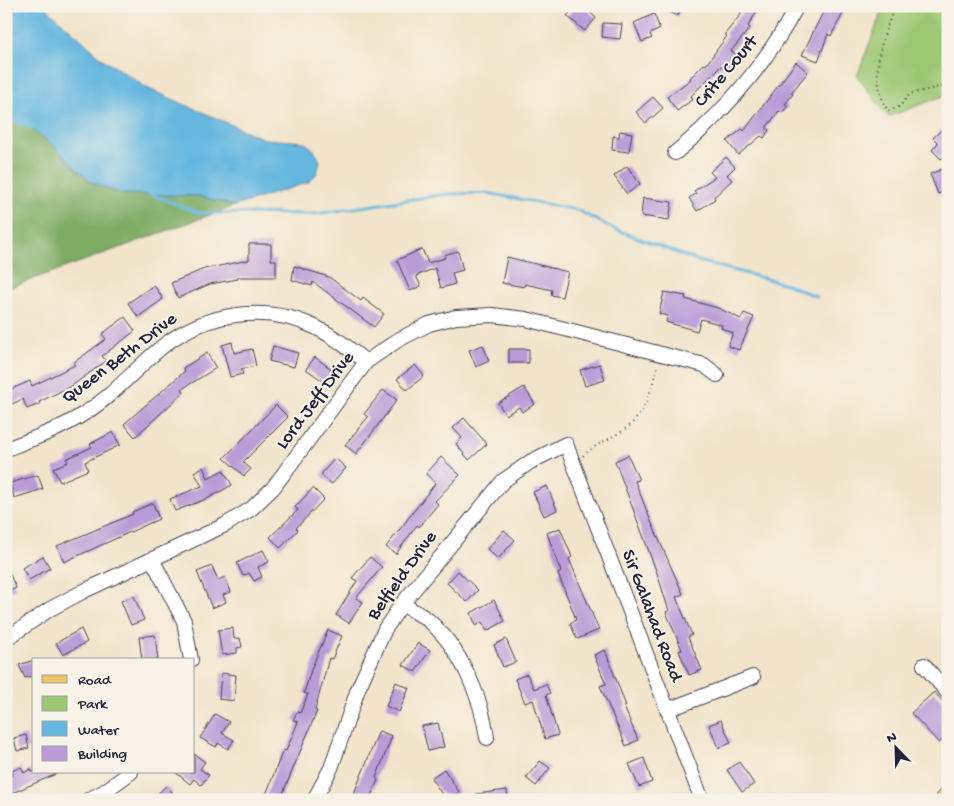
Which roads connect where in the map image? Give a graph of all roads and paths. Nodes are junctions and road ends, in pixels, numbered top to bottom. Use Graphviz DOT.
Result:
graph roads {
  1 [pos="797,6"];
  2 [pos="895,6"];
  3 [pos="948,85"];
  4 [pos="675,153"];
  5 [pos="661,353"];
  6 [pos="366,362"];
  7 [pos="717,375"];
  8 [pos="566,444"];
  9 [pos="6,449"];
  10 [pos="574,465"];
  11 [pos="152,559"];
  12 [pos="402,604"];
  13 [pos="6,638"];
  14 [pos="191,658"];
  15 [pos="924,665"];
  16 [pos="753,678"];
  17 [pos="948,693"];
  18 [pos="667,710"];
  19 [pos="487,738"];
  20 [pos="128,774"];
  21 [pos="948,796"];
  22 [pos="88,800"];
  23 [pos="314,800"];
  24 [pos="702,800"];
  25 [pos="944,800"];
  1 -- 4 [label="street, Crite Court"];
  2 -- 3 [label="path"];
  5 -- 6 [label="street, Lord Jeff Drive"];
  5 -- 7 [label="street, Lord Jeff Drive"];
  5 -- 10 [label="path"];
  6 -- 9 [label="street, Queen Beth Drive"];
  6 -- 11 [label="street, Lord Jeff Drive"];
  8 -- 10 [label="street, Sir Galahad Road"];
  8 -- 12 [label="street, Belfield Drive"];
  10 -- 18 [label="street, Sir Galahad Road"];
  11 -- 13 [label="street, Lord Jeff Drive"];
  11 -- 14 [label="street"];
  12 -- 19 [label="street"];
  12 -- 23 [label="street, Belfield Drive"];
  15 -- 17 [label="street"];
  16 -- 18 [label="street"];
  18 -- 24 [label="street, Sir Galahad Road"];
  20 -- 22 [label="street"];
  21 -- 25 [label="main road"];
}
